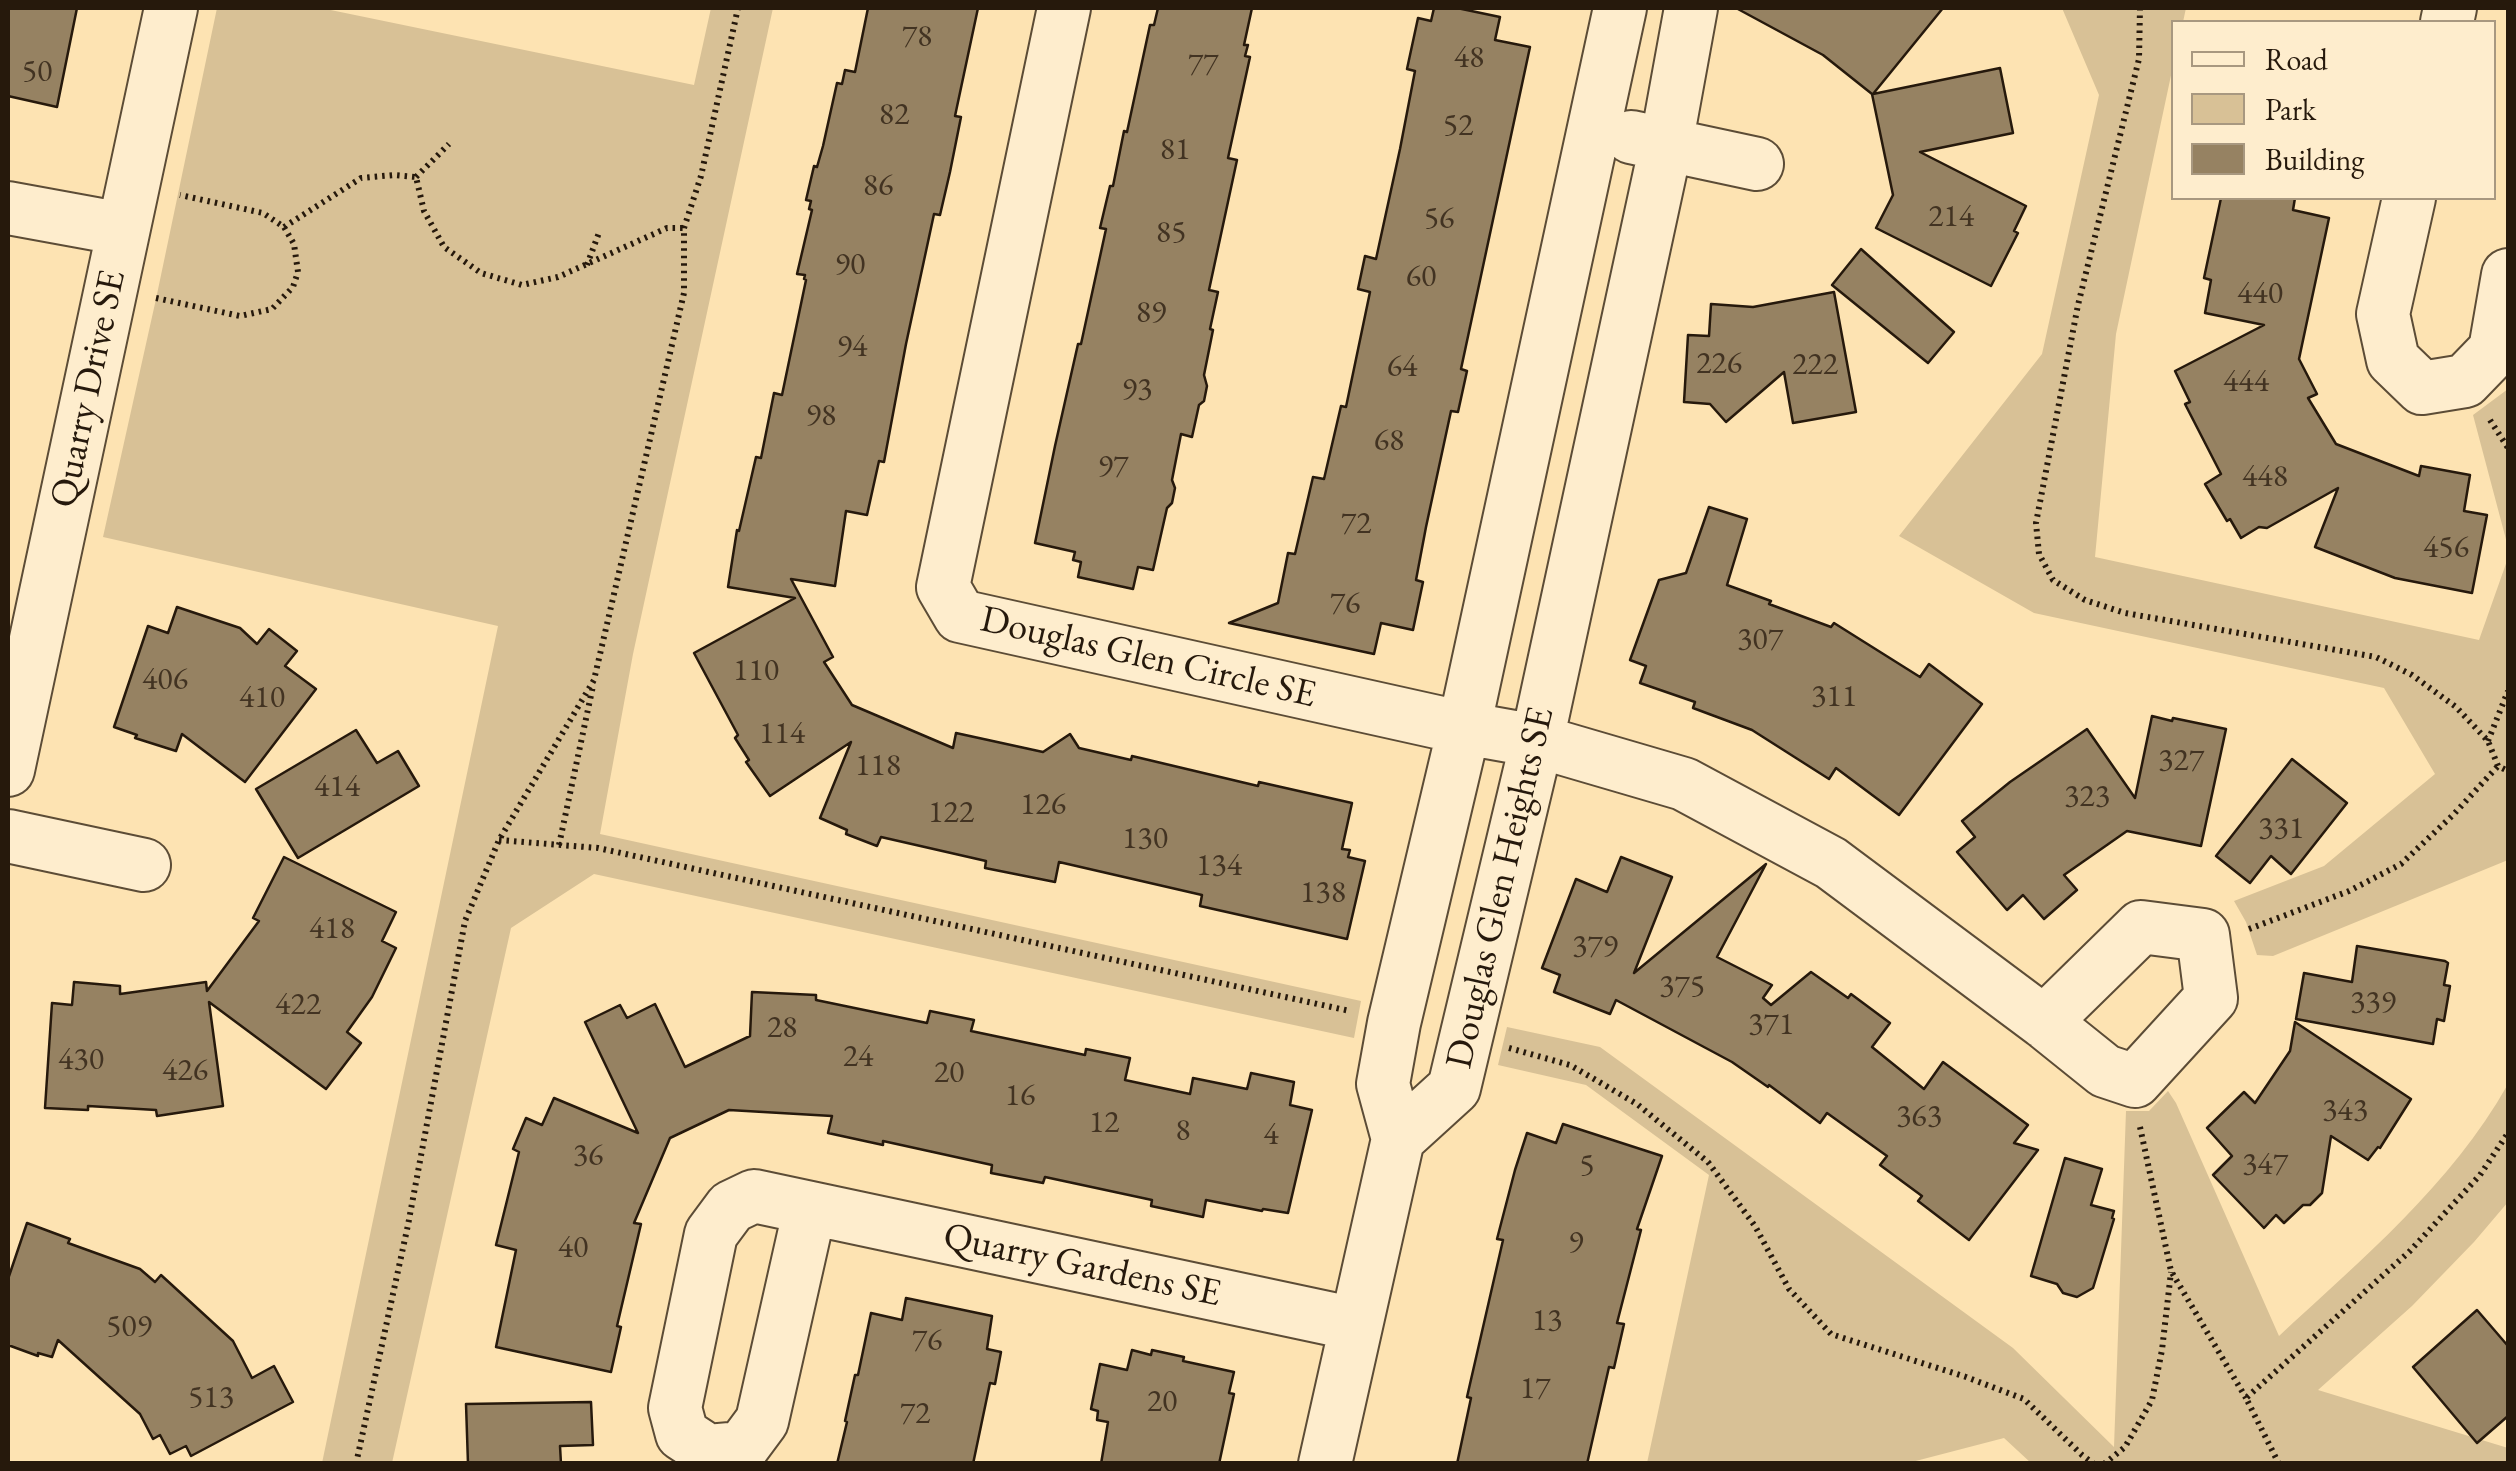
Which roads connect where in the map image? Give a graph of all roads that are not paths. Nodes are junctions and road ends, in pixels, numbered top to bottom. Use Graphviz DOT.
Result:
graph roads {
  1 [pos="171,8"];
  2 [pos="1064,8"];
  3 [pos="1620,8"];
  4 [pos="1691,8"];
  5 [pos="1594,130"];
  6 [pos="1666,145"];
  7 [pos="1757,164"];
  8 [pos="2408,200"];
  9 [pos="128,207"];
  10 [pos="8,208"];
  11 [pos="2508,275"];
  12 [pos="1464,728"];
  13 [pos="1537,741"];
  14 [pos="8,770"];
  15 [pos="8,836"];
  16 [pos="144,865"];
  17 [pos="2044,1022"];
  18 [pos="1398,1139"];
  19 [pos="810,1208"];
  20 [pos="1355,1324"];
  21 [pos="1326,1464"];
  1 -- 9 [label="street, Quarry Drive SE"];
  2 -- 12 [label="street, Douglas Glen Circle SE"];
  3 -- 5 [label="street, Douglas Glen Heights SE"];
  4 -- 6 [label="street, Douglas Glen Heights SE"];
  5 -- 6 [label="street"];
  5 -- 12 [label="street, Douglas Glen Heights SE"];
  6 -- 7 [label="street"];
  6 -- 13 [label="street, Douglas Glen Heights SE"];
  8 -- 11 [label="street"];
  9 -- 10 [label="street"];
  9 -- 14 [label="street, Quarry Drive SE"];
  12 -- 13 [label="street, Douglas Glen Circle SE"];
  12 -- 18 [label="street, Douglas Glen Heights SE"];
  13 -- 17 [label="street, Douglas Glen Circle SE"];
  13 -- 18 [label="street, Douglas Glen Heights SE"];
  15 -- 16 [label="street"];
  17 -- 17 [label="street, Douglas Glen Circle SE"];
  18 -- 20 [label="street"];
  19 -- 20 [label="street, Quarry Gardens SE"];
  20 -- 21 [label="street"];
}
